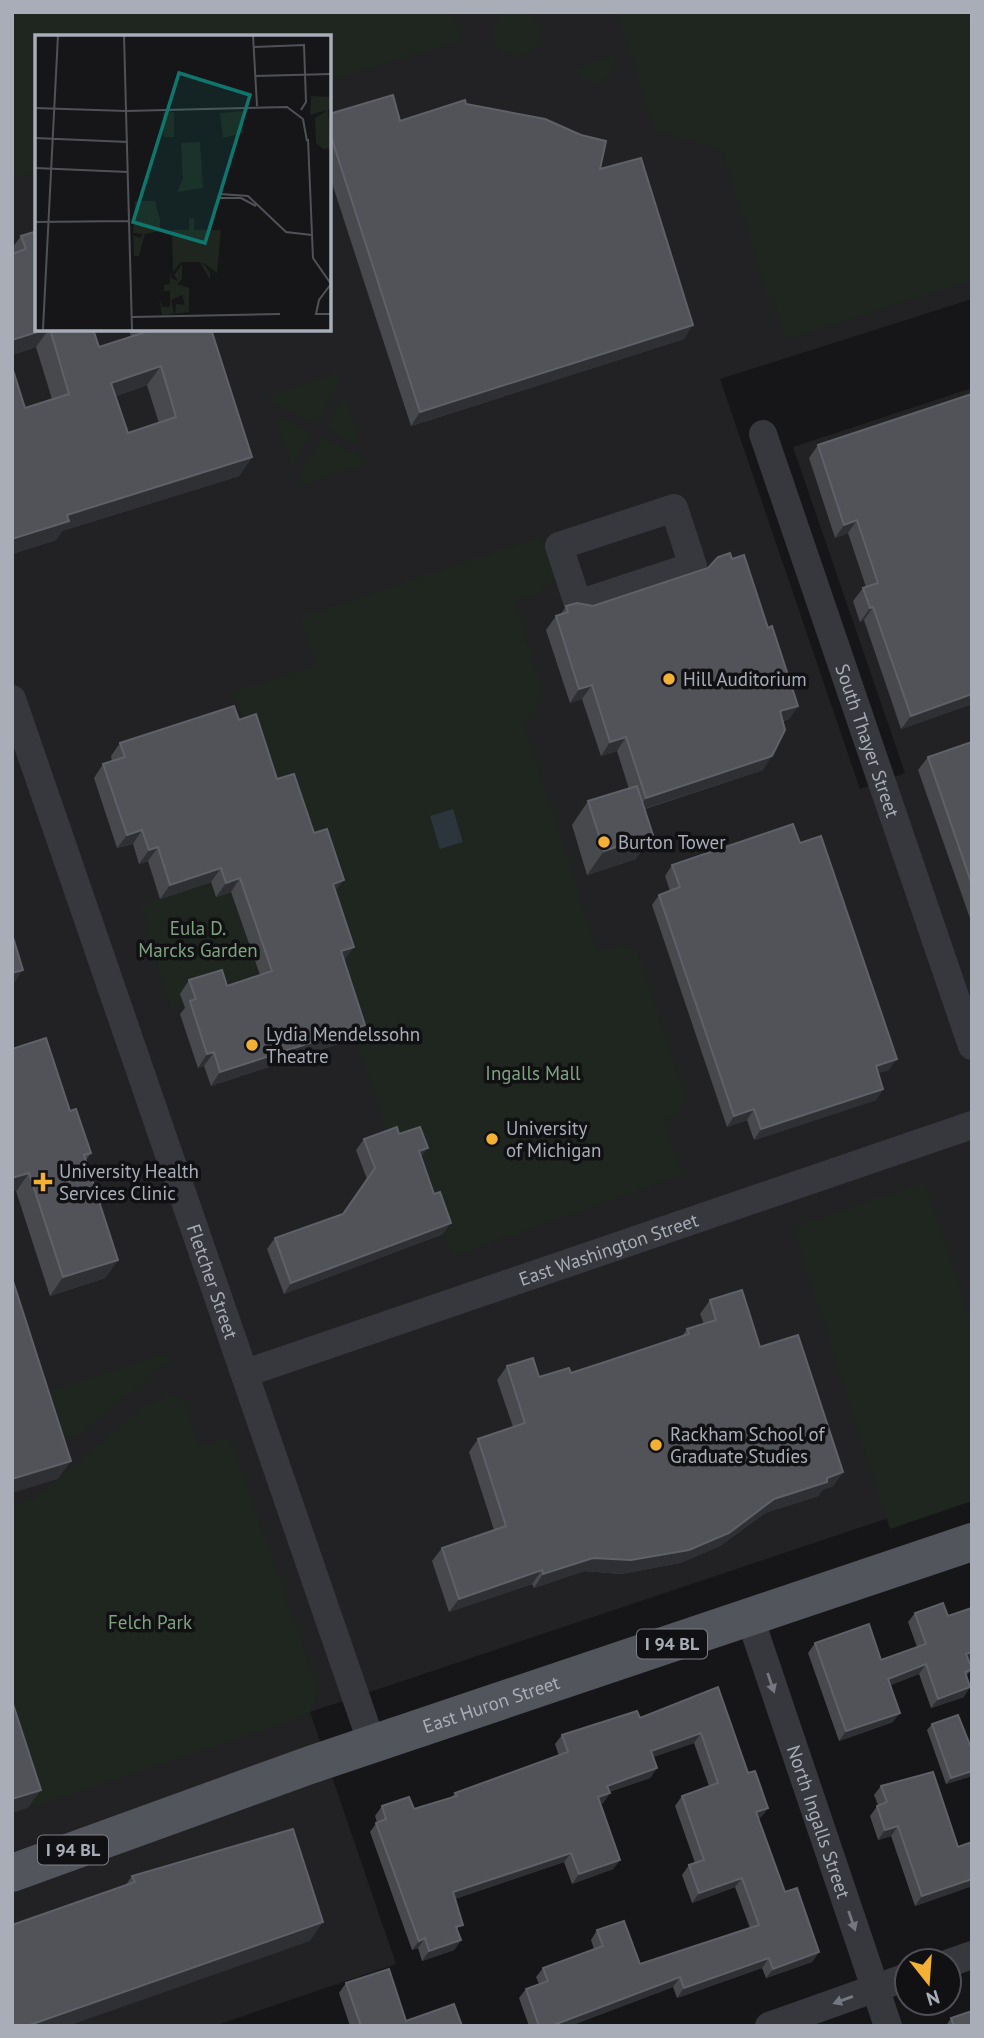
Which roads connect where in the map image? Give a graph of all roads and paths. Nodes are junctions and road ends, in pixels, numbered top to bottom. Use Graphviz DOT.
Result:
graph roads {
  1 [pos="762,434"];
  2 [pos="694,566"];
  3 [pos="12,699"];
  4 [pos="972,1046"];
  5 [pos="972,1125"];
  6 [pos="246,1373"];
  7 [pos="972,1542"];
  8 [pos="750,1618"];
  9 [pos="372,1744"];
  10 [pos="12,1873"];
  11 [pos="893,1982"];
  12 [pos="875,1988"];
  13 [pos="769,2026"];
  14 [pos="888,2026"];
  1 -- 4 [label="street, South Thayer Street"];
  2 -- 2 [label="street"];
  3 -- 6 [label="street, Fletcher Street"];
  5 -- 6 [label="street, East Washington Street"];
  6 -- 9 [label="street, Fletcher Street"];
  7 -- 8 [label="main road, East Huron Street / I 94 BL"];
  8 -- 9 [label="main road, East Huron Street / I 94 BL"];
  8 -- 12 [label="street, North Ingalls Street, one-way"];
  9 -- 10 [label="main road, East Huron Street / I 94 BL"];
  11 -- 12 [label="street"];
  12 -- 13 [label="street, one-way"];
  12 -- 14 [label="street, North Ingalls Street"];
}
